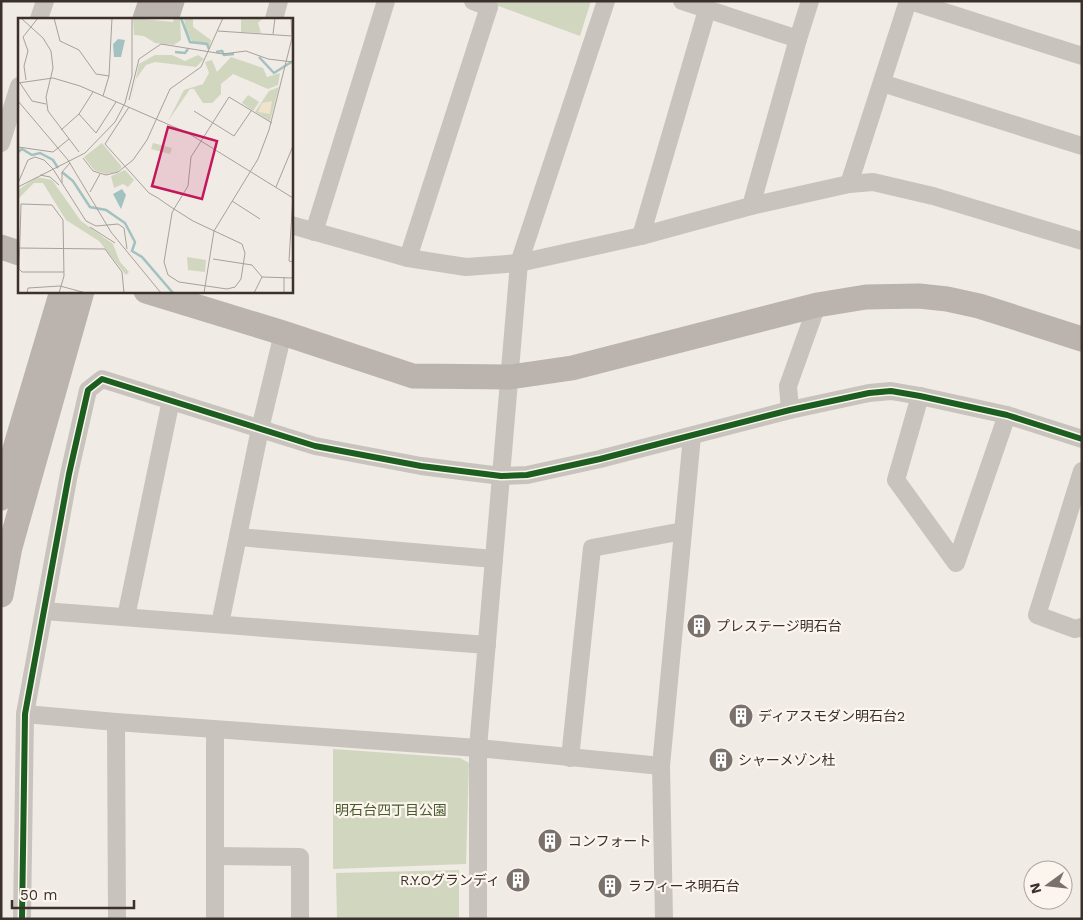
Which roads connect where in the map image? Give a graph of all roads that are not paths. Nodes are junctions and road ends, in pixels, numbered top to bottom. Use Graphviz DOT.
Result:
graph roads {
  1 [pos="45,1"];
  2 [pos="151,1"];
  3 [pos="172,1"];
  4 [pos="279,1"];
  5 [pos="386,1"];
  6 [pos="473,1"];
  7 [pos="606,1"];
  8 [pos="682,1"];
  9 [pos="810,1"];
  10 [pos="909,1"];
  11 [pos="707,10"];
  12 [pos="40,18"];
  13 [pos="145,18"];
  14 [pos="166,18"];
  15 [pos="274,18"];
  16 [pos="798,39"];
  17 [pos="1082,56"];
  18 [pos="882,83"];
  19 [pos="18,89"];
  20 [pos="1,143"];
  21 [pos="1082,146"];
  22 [pos="849,184"];
  23 [pos="751,206"];
  24 [pos="292,225"];
  25 [pos="314,232"];
  26 [pos="642,236"];
  27 [pos="1082,241"];
  28 [pos="1,247"];
  29 [pos="18,253"];
  30 [pos="408,258"];
  31 [pos="519,263"];
  32 [pos="62,292"];
  33 [pos="82,292"];
  34 [pos="149,292"];
  35 [pos="817,305"];
  36 [pos="283,334"];
  37 [pos="1082,339"];
  38 [pos="510,377"];
  39 [pos="920,396"];
  40 [pos="171,400"];
  41 [pos="790,410"];
  42 [pos="1007,415"];
  43 [pos="260,429"];
  44 [pos="692,436"];
  45 [pos="1082,439"];
  46 [pos="1082,471"];
  47 [pos="501,476"];
  48 [pos="1,498"];
  49 [pos="683,531"];
  50 [pos="238,536"];
  51 [pos="494,559"];
  52 [pos="1,595"];
  53 [pos="44,611"];
  54 [pos="126,617"];
  55 [pos="220,624"];
  56 [pos="1082,627"];
  57 [pos="487,645"];
  58 [pos="25,714"];
  59 [pos="116,722"];
  60 [pos="215,730"];
  61 [pos="478,748"];
  62 [pos="570,758"];
  63 [pos="661,766"];
  64 [pos="215,856"];
  65 [pos="22,919"];
  66 [pos="117,919"];
  67 [pos="215,919"];
  68 [pos="300,919"];
  69 [pos="478,919"];
  70 [pos="664,919"];
  1 -- 12 [label="street"];
  2 -- 13 [label="street"];
  3 -- 14 [label="street"];
  4 -- 15 [label="street"];
  5 -- 25 [label="street"];
  6 -- 30 [label="street"];
  7 -- 31 [label="street"];
  8 -- 11 [label="street"];
  9 -- 16 [label="street"];
  10 -- 17 [label="street"];
  10 -- 18 [label="street"];
  11 -- 16 [label="street"];
  11 -- 26 [label="street"];
  16 -- 23 [label="street"];
  18 -- 21 [label="street"];
  18 -- 22 [label="street"];
  19 -- 20 [label="street"];
  22 -- 23 [label="street"];
  22 -- 27 [label="street"];
  23 -- 26 [label="street"];
  24 -- 25 [label="street"];
  25 -- 30 [label="street"];
  26 -- 31 [label="street"];
  28 -- 29 [label="street"];
  30 -- 31 [label="street"];
  31 -- 38 [label="street"];
  32 -- 48 [label="street"];
  33 -- 52 [label="street"];
  34 -- 36 [label="street"];
  35 -- 37 [label="street"];
  35 -- 38 [label="street"];
  35 -- 41 [label="street"];
  36 -- 38 [label="street"];
  36 -- 43 [label="street"];
  38 -- 47 [label="street"];
  39 -- 41 [label="street"];
  39 -- 42 [label="street"];
  39 -- 42 [label="street"];
  40 -- 43 [label="street"];
  40 -- 53 [label="street"];
  40 -- 54 [label="street"];
  41 -- 44 [label="street"];
  42 -- 45 [label="street"];
  43 -- 47 [label="street"];
  43 -- 50 [label="street"];
  44 -- 47 [label="street"];
  44 -- 49 [label="street"];
  46 -- 56 [label="street"];
  47 -- 51 [label="street"];
  49 -- 62 [label="street"];
  49 -- 63 [label="street"];
  50 -- 51 [label="street"];
  50 -- 55 [label="street"];
  51 -- 57 [label="street"];
  53 -- 54 [label="street"];
  53 -- 58 [label="street"];
  54 -- 55 [label="street"];
  55 -- 57 [label="street"];
  57 -- 61 [label="street"];
  58 -- 59 [label="street"];
  58 -- 65 [label="street"];
  59 -- 60 [label="street"];
  59 -- 66 [label="street"];
  60 -- 61 [label="street"];
  60 -- 64 [label="street"];
  61 -- 62 [label="street"];
  61 -- 69 [label="street"];
  62 -- 63 [label="street"];
  63 -- 70 [label="street"];
  64 -- 67 [label="street"];
  64 -- 68 [label="street"];
}
